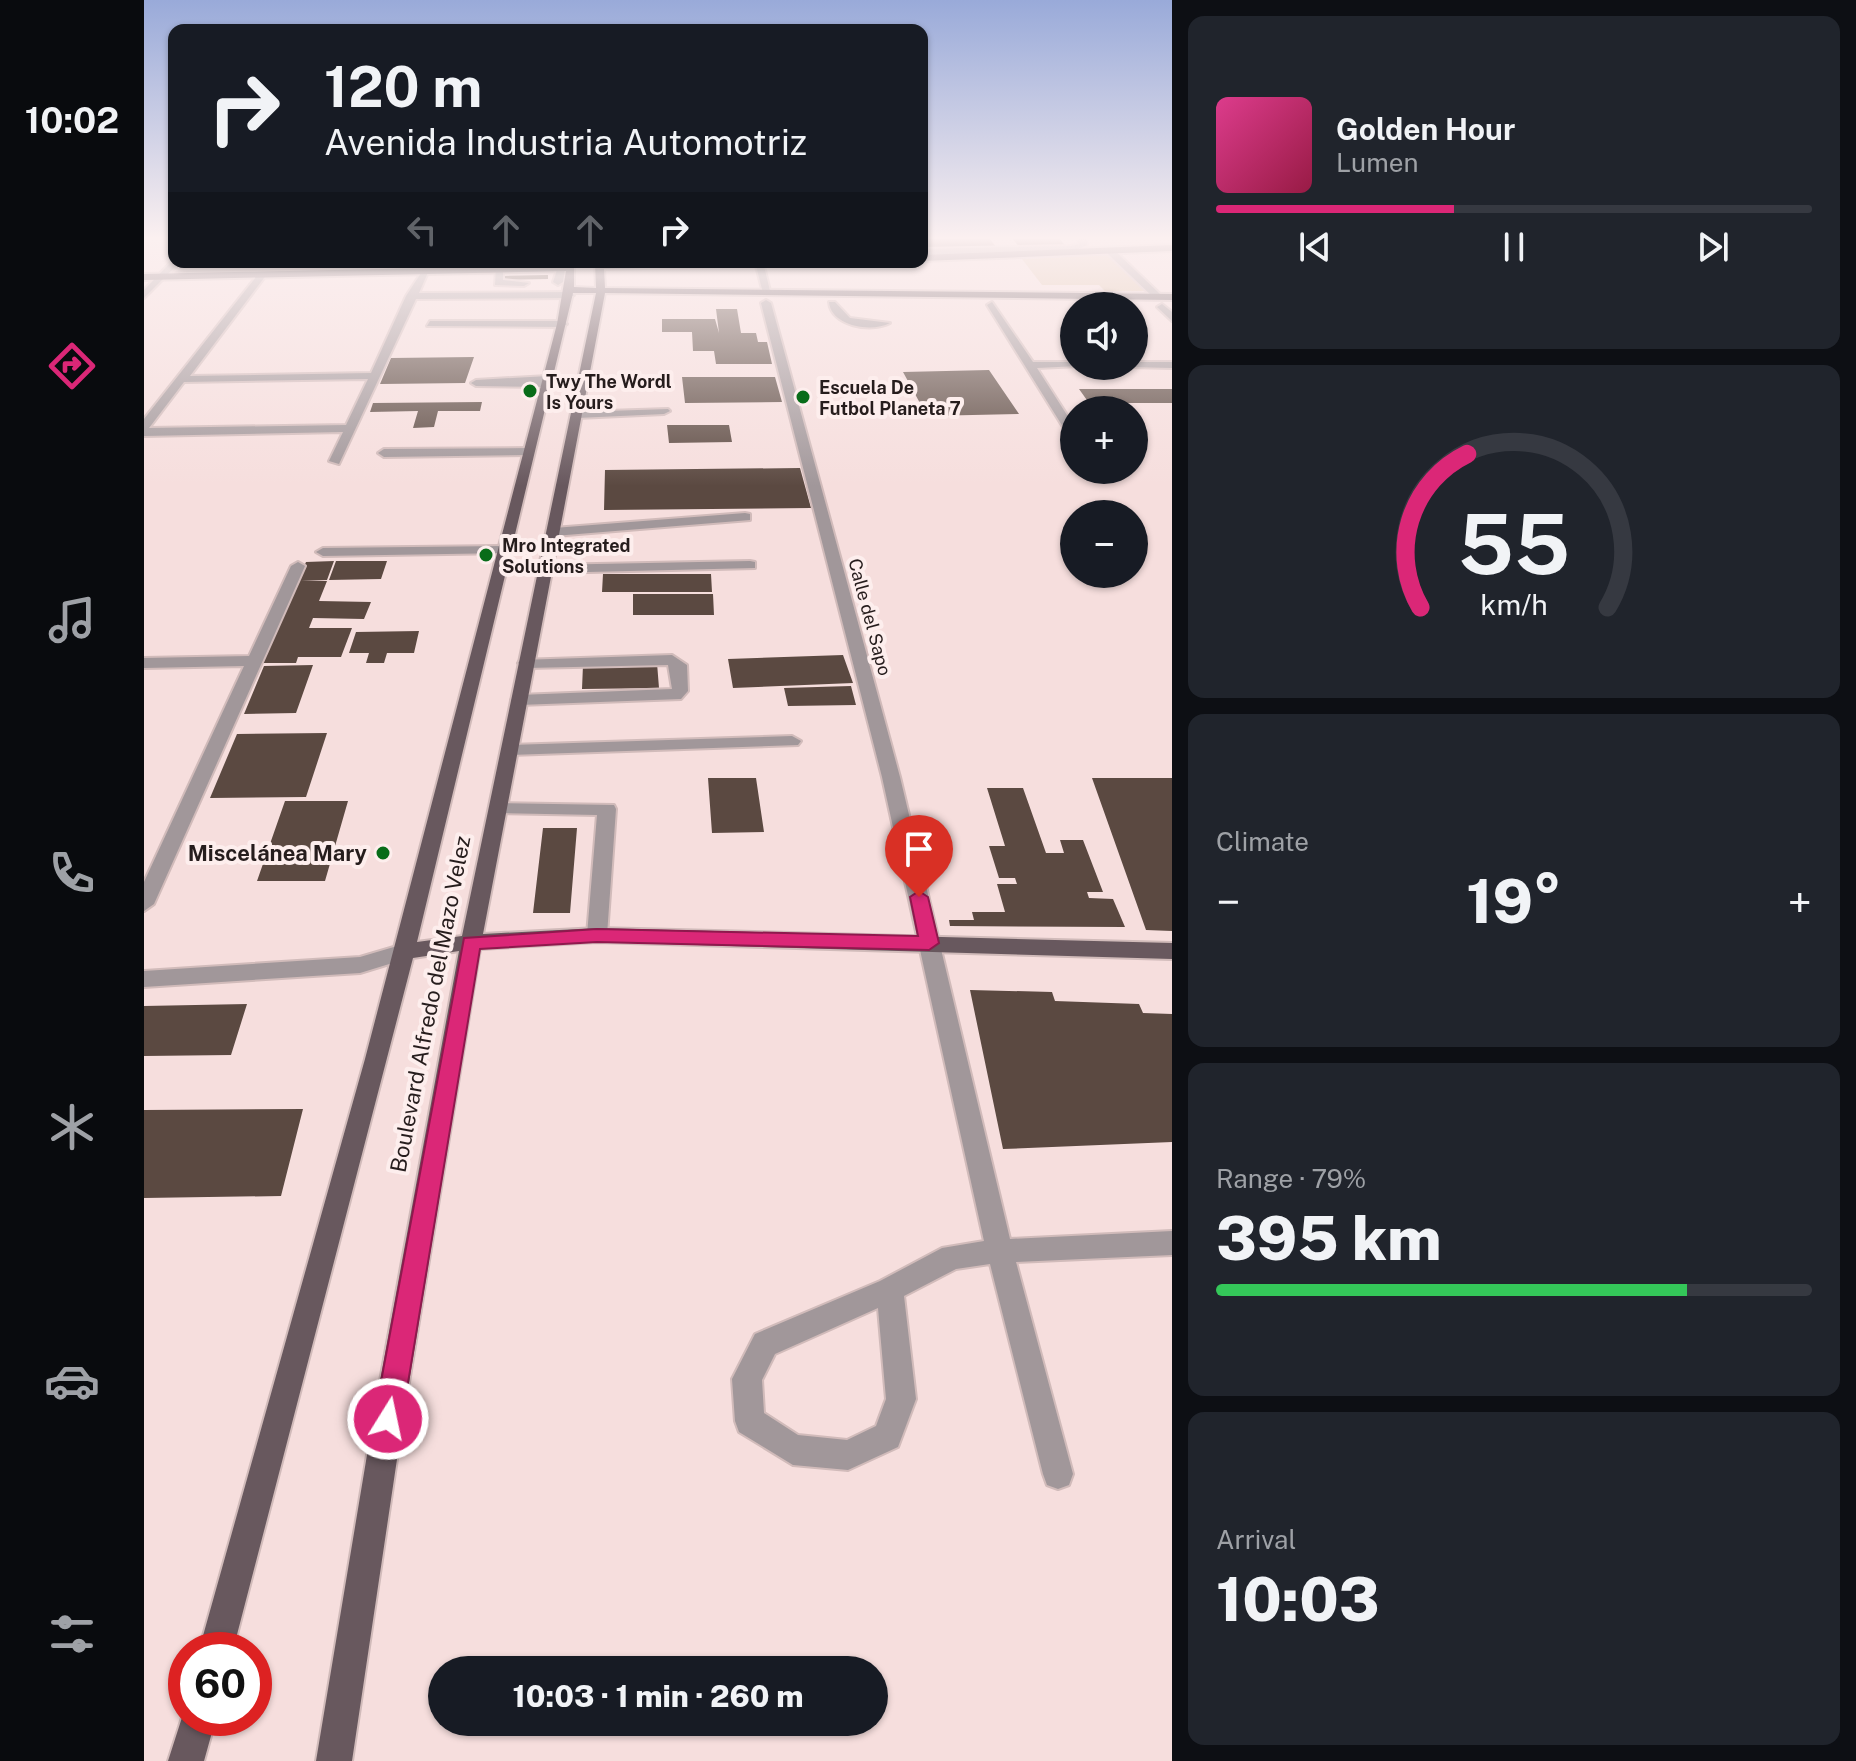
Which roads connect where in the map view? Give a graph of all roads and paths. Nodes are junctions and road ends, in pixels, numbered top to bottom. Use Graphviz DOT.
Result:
graph roads {
  1 [pos="226,321"];
  2 [pos="399,321"];
  3 [pos="595,321"];
  4 [pos="773,321"];
  5 [pos="848,321"];
  6 [pos="1003,321"];
  7 [pos="885,323"];
  8 [pos="430,324"];
  9 [pos="562,324"];
  10 [pos="1148,363"];
  11 [pos="1031,365"];
  12 [pos="1060,365"];
  13 [pos="1172,365"];
  14 [pos="374,376"];
  15 [pos="180,379"];
  16 [pos="547,382"];
  17 [pos="664,411"];
  18 [pos="1060,412"];
  19 [pos="577,415"];
  20 [pos="351,428"];
  21 [pos="144,430"];
  22 [pos="528,451"];
  23 [pos="384,453"];
  24 [pos="335,461"];
  25 [pos="745,517"];
  26 [pos="554,532"];
  27 [pos="503,550"];
  28 [pos="323,552"];
  29 [pos="750,565"];
  30 [pos="298,566"];
  31 [pos="546,569"];
  32 [pos="255,661"];
  33 [pos="144,663"];
  34 [pos="526,663"];
  35 [pos="519,700"];
  36 [pos="792,741"];
  37 [pos="510,750"];
  38 [pos="500,809"];
  39 [pos="144,904"];
  40 [pos="597,935"];
  41 [pos="471,942"];
  42 [pos="929,943"];
  43 [pos="1172,951"];
  44 [pos="404,952"];
  45 [pos="144,979"];
  46 [pos="1172,1243"];
  47 [pos="1000,1251"];
  48 [pos="890,1290"];
  49 [pos="1058,1474"];
  50 [pos="221,1632"];
  51 [pos="193,1736"];
  52 [pos="186,1761"];
  53 [pos="334,1761"];
  1 -- 15 [label="street"];
  2 -- 14 [label="street"];
  3 -- 19 [label="main road, Boulevard Alfredo del Mazo Velez"];
  4 -- 42 [label="street, Calle del Sapo"];
  5 -- 7 [label="street"];
  6 -- 11 [label="street"];
  8 -- 9 [label="street"];
  9 -- 16 [label="main road, Boulevard Alfredo del Mazo Velez"];
  10 -- 13 [label="street"];
  11 -- 12 [label="street"];
  11 -- 18 [label="street"];
  14 -- 15 [label="street"];
  14 -- 20 [label="street"];
  15 -- 21 [label="street"];
  16 -- 16 [label="street"];
  16 -- 22 [label="main road, Boulevard Alfredo del Mazo Velez"];
  17 -- 19 [label="street"];
  19 -- 26 [label="main road, Boulevard Alfredo del Mazo Velez"];
  20 -- 21 [label="street"];
  20 -- 24 [label="street"];
  22 -- 23 [label="street"];
  22 -- 27 [label="main road, Boulevard Alfredo del Mazo Velez"];
  25 -- 26 [label="street"];
  26 -- 31 [label="main road, Boulevard Alfredo del Mazo Velez"];
  27 -- 28 [label="street"];
  27 -- 44 [label="main road, Boulevard Alfredo del Mazo Velez"];
  29 -- 31 [label="street"];
  30 -- 32 [label="street"];
  31 -- 34 [label="main road, Boulevard Alfredo del Mazo Velez"];
  32 -- 33 [label="street"];
  32 -- 39 [label="street"];
  34 -- 35 [label="main road, Boulevard Alfredo del Mazo Velez"];
  34 -- 35 [label="street"];
  35 -- 37 [label="main road, Boulevard Alfredo del Mazo Velez"];
  36 -- 37 [label="street"];
  37 -- 38 [label="main road, Boulevard Alfredo del Mazo Velez"];
  38 -- 40 [label="street"];
  38 -- 41 [label="main road, Boulevard Alfredo del Mazo Velez"];
  40 -- 41 [label="main road"];
  40 -- 42 [label="main road"];
  41 -- 44 [label="main road"];
  41 -- 53 [label="main road, Boulevard Alfredo del Mazo Velez"];
  42 -- 43 [label="main road"];
  42 -- 47 [label="street, Calle del Sapo"];
  44 -- 45 [label="street"];
  44 -- 50 [label="main road, Boulevard Alfredo del Mazo Velez"];
  46 -- 47 [label="street"];
  47 -- 48 [label="street"];
  47 -- 49 [label="street, Calle del Sapo"];
  48 -- 48 [label="street"];
  51 -- 52 [label="main road"];
}
